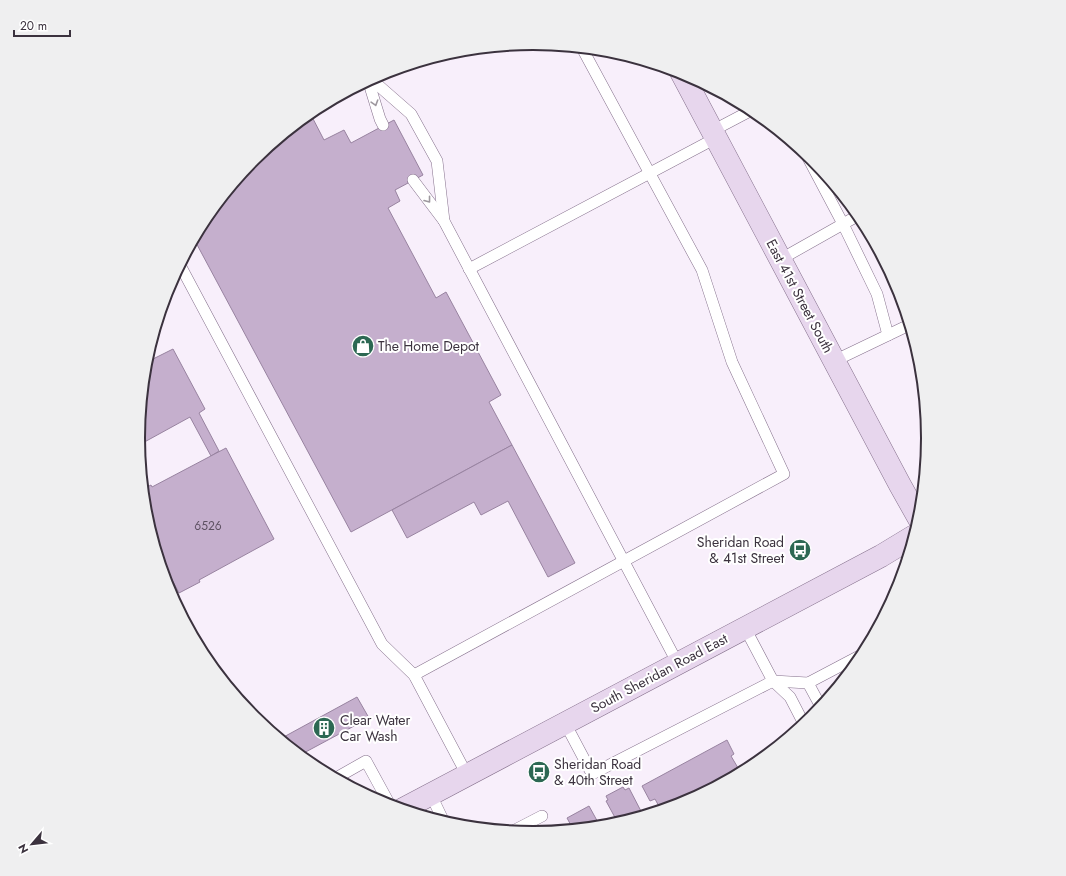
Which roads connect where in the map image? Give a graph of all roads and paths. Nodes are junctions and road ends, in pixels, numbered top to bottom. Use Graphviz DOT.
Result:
graph roads {
  1 [pos="585,53"];
  2 [pos="686,82"];
  3 [pos="376,84"];
  4 [pos="370,86"];
  5 [pos="746,113"];
  6 [pos="383,126"];
  7 [pos="714,134"];
  8 [pos="650,173"];
  9 [pos="816,173"];
  10 [pos="413,180"];
  11 [pos="854,219"];
  12 [pos="444,220"];
  13 [pos="843,224"];
  14 [pos="781,260"];
  15 [pos="469,269"];
  16 [pos="183,270"];
  17 [pos="905,327"];
  18 [pos="888,335"];
  19 [pos="834,361"];
  20 [pos="915,511"];
  21 [pos="907,540"];
  22 [pos="624,561"];
  23 [pos="745,628"];
  24 [pos="851,660"];
  25 [pos="678,664"];
  26 [pos="414,675"];
  27 [pos="773,681"];
  28 [pos="808,683"];
  29 [pos="818,701"];
  30 [pos="801,718"];
  31 [pos="565,723"];
  32 [pos="341,775"];
  33 [pos="468,775"];
  34 [pos="431,795"];
  35 [pos="385,796"];
  36 [pos="411,806"];
  37 [pos="441,815"];
  38 [pos="542,816"];
  39 [pos="523,826"];
  1 -- 8 [label="lane"];
  2 -- 7 [label="main road, East 41st Street South"];
  3 -- 12 [label="lane"];
  4 -- 6 [label="lane, one-way"];
  5 -- 7 [label="lane"];
  7 -- 8 [label="lane"];
  7 -- 14 [label="main road, East 41st Street South"];
  8 -- 15 [label="lane"];
  8 -- 22 [label="lane"];
  9 -- 13 [label="lane"];
  10 -- 12 [label="lane, one-way"];
  11 -- 13 [label="lane"];
  12 -- 15 [label="lane"];
  13 -- 14 [label="lane"];
  13 -- 18 [label="lane"];
  14 -- 19 [label="main road, East 41st Street South"];
  15 -- 22 [label="lane"];
  16 -- 26 [label="lane"];
  17 -- 18 [label="lane"];
  18 -- 19 [label="lane"];
  19 -- 20 [label="main road, East 41st Street South"];
  21 -- 23 [label="main road, South Sheridan Road East"];
  22 -- 25 [label="lane"];
  22 -- 26 [label="lane"];
  23 -- 25 [label="main road, South Sheridan Road East"];
  23 -- 27 [label="lane"];
  24 -- 28 [label="lane"];
  25 -- 31 [label="main road, South Sheridan Road East"];
  26 -- 33 [label="lane"];
  27 -- 28 [label="lane"];
  27 -- 30 [label="lane"];
  27 -- 31 [label="lane"];
  28 -- 29 [label="lane"];
  31 -- 33 [label="main road, South Sheridan Road East"];
  32 -- 35 [label="lane"];
  33 -- 34 [label="main road, South Sheridan Road East"];
  34 -- 36 [label="main road, South Sheridan Road East"];
  34 -- 37 [label="lane"];
  38 -- 39 [label="lane"];
}
